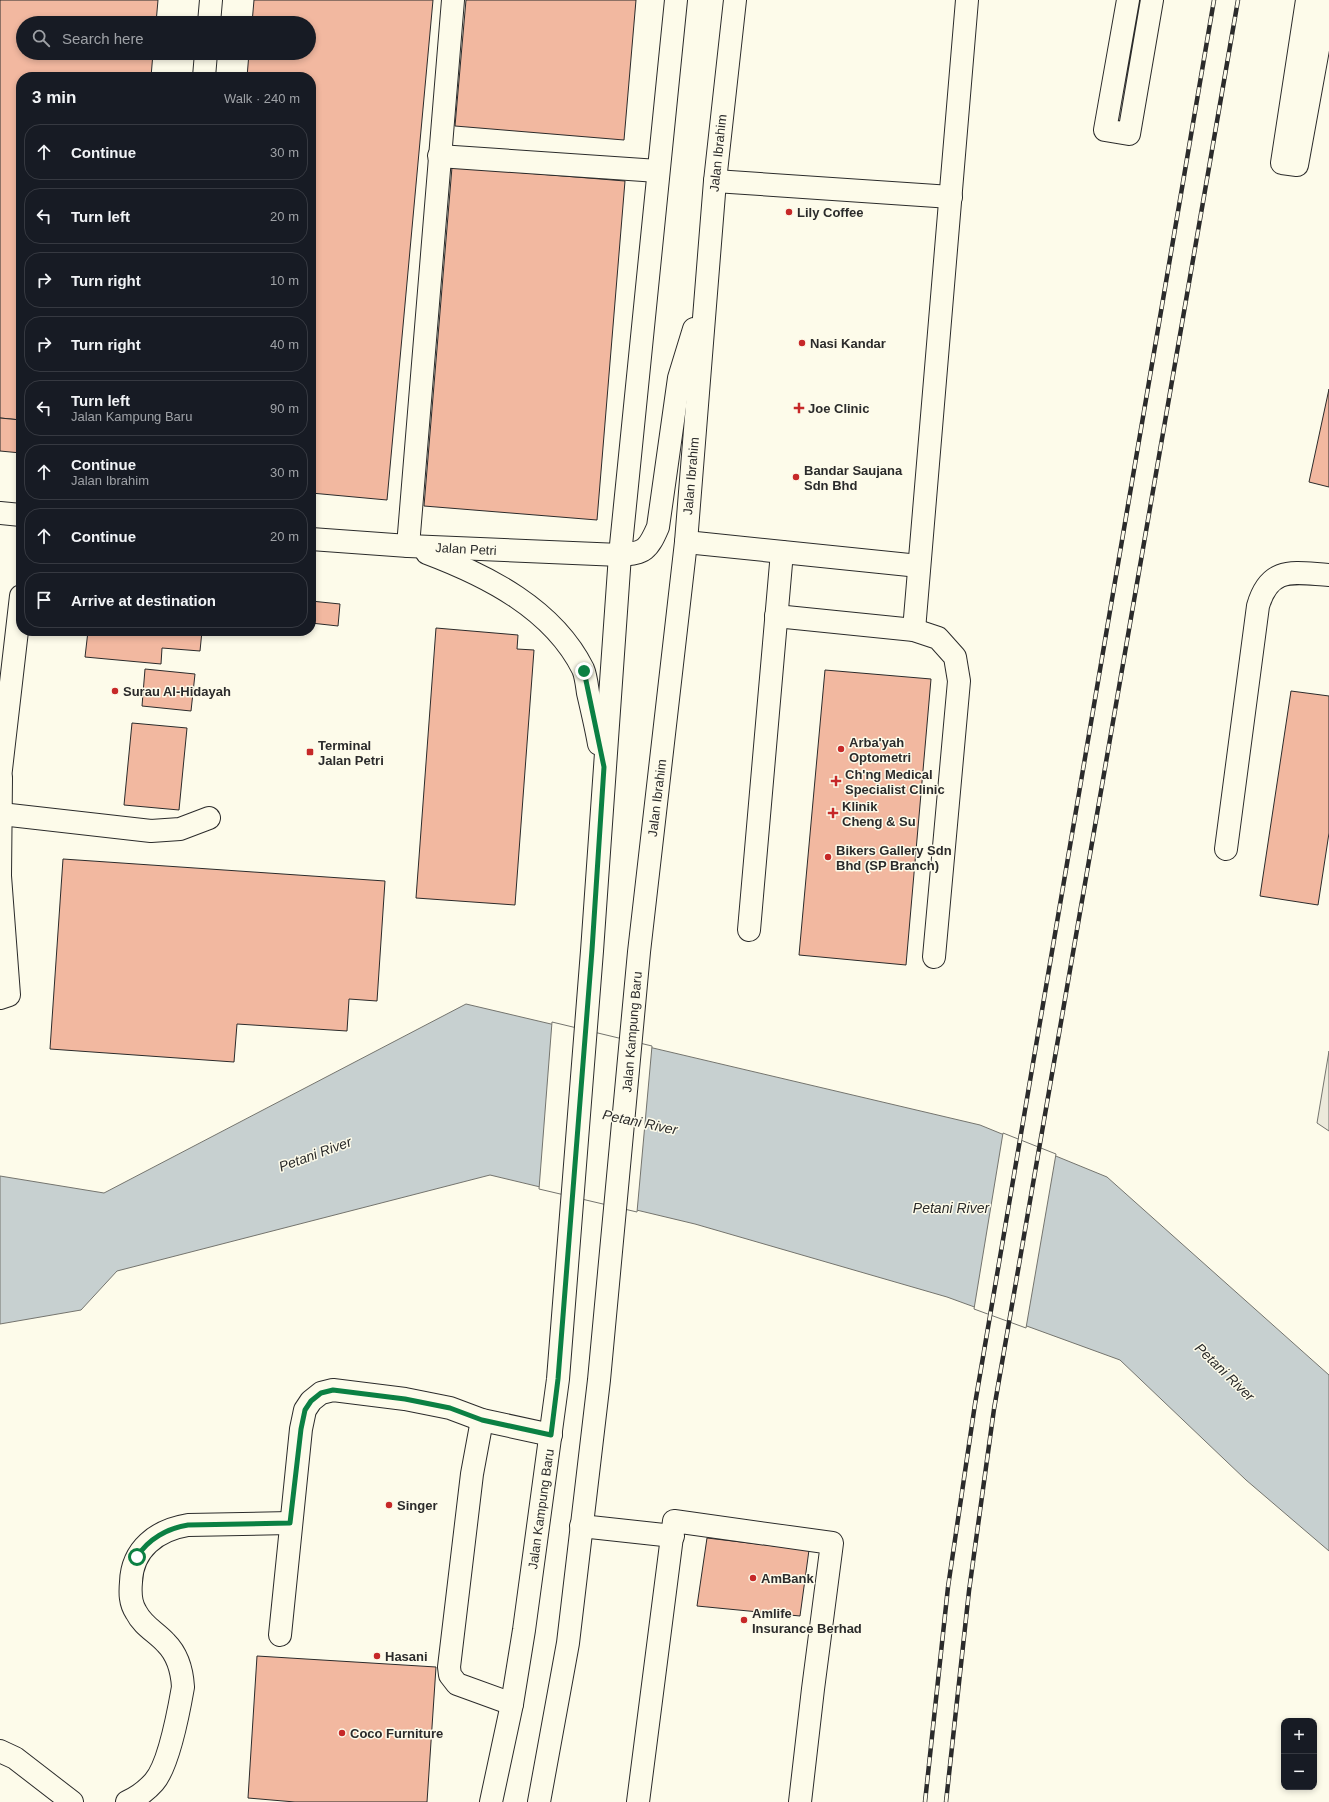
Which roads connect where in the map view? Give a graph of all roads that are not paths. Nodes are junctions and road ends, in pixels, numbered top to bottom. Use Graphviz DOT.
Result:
graph roads {
  1 [pos="211,0"];
  2 [pos="453,0"];
  3 [pos="676,0"];
  4 [pos="735,0"];
  5 [pos="967,0"];
  6 [pos="1128,0"];
  7 [pos="1152,0"];
  8 [pos="1307,0"];
  9 [pos="1327,0"];
  10 [pos="210,16"];
  11 [pos="205,60"];
  12 [pos="204,72"];
  13 [pos="439,156"];
  14 [pos="658,171"];
  15 [pos="715,181"];
  16 [pos="951,197"];
  17 [pos="707,286"];
  18 [pos="0,513"];
  19 [pos="16,515"];
  20 [pos="316,539"];
  21 [pos="686,542"];
  22 [pos="408,546"];
  23 [pos="782,552"];
  24 [pos="620,555"];
  25 [pos="919,566"];
  26 [pos="1329,575"];
  27 [pos="776,616"];
  28 [pos="914,630"];
  29 [pos="17,636"];
  30 [pos="604,767"];
  31 [pos="1,778"];
  32 [pos="1,814"];
  33 [pos="209,818"];
  34 [pos="1226,849"];
  35 [pos="0,876"];
  36 [pos="749,930"];
  37 [pos="2,937"];
  38 [pos="639,952"];
  39 [pos="934,957"];
  40 [pos="0,998"];
  41 [pos="482,1420"];
  42 [pos="551,1435"];
  43 [pos="290,1523"];
  44 [pos="581,1526"];
  45 [pos="673,1536"];
  46 [pos="280,1635"];
  47 [pos="512,1704"];
  48 [pos="0,1751"];
  49 [pos="72,1802"];
  50 [pos="127,1802"];
  51 [pos="491,1802"];
  52 [pos="539,1802"];
  53 [pos="638,1802"];
  54 [pos="800,1802"];
  1 -- 10 [label="main road"];
  2 -- 13 [label="main road"];
  3 -- 14 [label="main road"];
  4 -- 15 [label="main road, Jalan Ibrahim"];
  5 -- 16 [label="main road"];
  6 -- 7 [label="main road"];
  8 -- 9 [label="main road"];
  11 -- 12 [label="main road"];
  13 -- 14 [label="main road"];
  13 -- 22 [label="main road"];
  14 -- 24 [label="main road"];
  15 -- 16 [label="main road"];
  15 -- 17 [label="main road, Jalan Ibrahim"];
  16 -- 25 [label="main road"];
  17 -- 21 [label="main road, Jalan Ibrahim"];
  17 -- 24 [label="main road, Jalan Petri"];
  18 -- 19 [label="main road"];
  20 -- 22 [label="main road, Jalan Petri"];
  21 -- 23 [label="main road"];
  21 -- 38 [label="main road, Jalan Ibrahim"];
  22 -- 24 [label="main road, Jalan Petri"];
  22 -- 30 [label="main road"];
  23 -- 25 [label="main road"];
  23 -- 27 [label="main road"];
  24 -- 30 [label="main road"];
  25 -- 28 [label="main road"];
  26 -- 34 [label="main road"];
  27 -- 28 [label="main road"];
  27 -- 36 [label="main road"];
  28 -- 39 [label="main road"];
  29 -- 31 [label="main road"];
  30 -- 42 [label="main road, Jalan Kampung Baru"];
  31 -- 32 [label="main road"];
  32 -- 33 [label="main road"];
  32 -- 35 [label="main road"];
  35 -- 37 [label="main road"];
  37 -- 40 [label="main road"];
  38 -- 44 [label="main road, Jalan Kampung Baru"];
  41 -- 42 [label="main road"];
  41 -- 43 [label="main road"];
  41 -- 47 [label="main road"];
  42 -- 47 [label="main road, Jalan Kampung Baru"];
  43 -- 46 [label="main road"];
  43 -- 50 [label="main road"];
  44 -- 45 [label="main road"];
  44 -- 52 [label="main road, Jalan Kampung Baru"];
  45 -- 53 [label="main road"];
  45 -- 54 [label="main road"];
  47 -- 51 [label="main road, Jalan Kampung Baru"];
  48 -- 49 [label="main road"];
}
